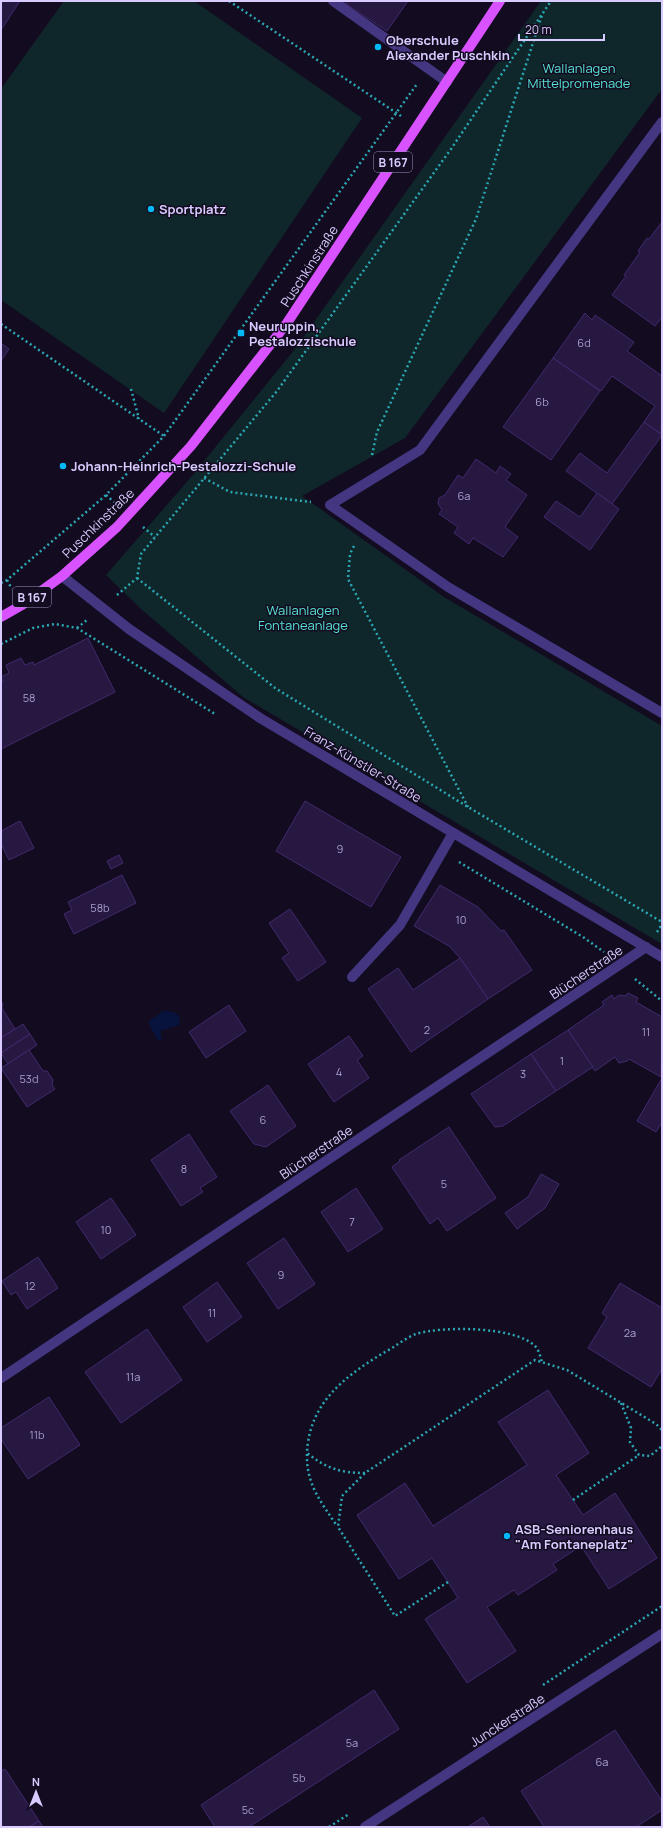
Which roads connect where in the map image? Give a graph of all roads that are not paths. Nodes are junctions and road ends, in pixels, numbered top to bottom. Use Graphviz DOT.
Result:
graph roads {
  1 [pos="333,1"];
  2 [pos="500,1"];
  3 [pos="447,82"];
  4 [pos="662,122"];
  5 [pos="62,576"];
  6 [pos="1,616"];
  7 [pos="662,713"];
  8 [pos="453,833"];
  9 [pos="646,947"];
  10 [pos="662,957"];
  11 [pos="352,977"];
  12 [pos="1,1378"];
  13 [pos="662,1634"];
  14 [pos="365,1827"];
  1 -- 3 [label="street"];
  2 -- 3 [label="main road, Puschkinstraße / B 167"];
  3 -- 5 [label="main road, Puschkinstraße / B 167"];
  4 -- 7 [label="street"];
  5 -- 6 [label="main road, B 167"];
  5 -- 8 [label="street, Franz-Künstler-Straße"];
  8 -- 9 [label="street, Franz-Künstler-Straße"];
  8 -- 11 [label="street"];
  9 -- 10 [label="street, Franz-Künstler-Straße"];
  9 -- 12 [label="street, Blücherstraße"];
  13 -- 14 [label="street, Junckerstraße"];
}
